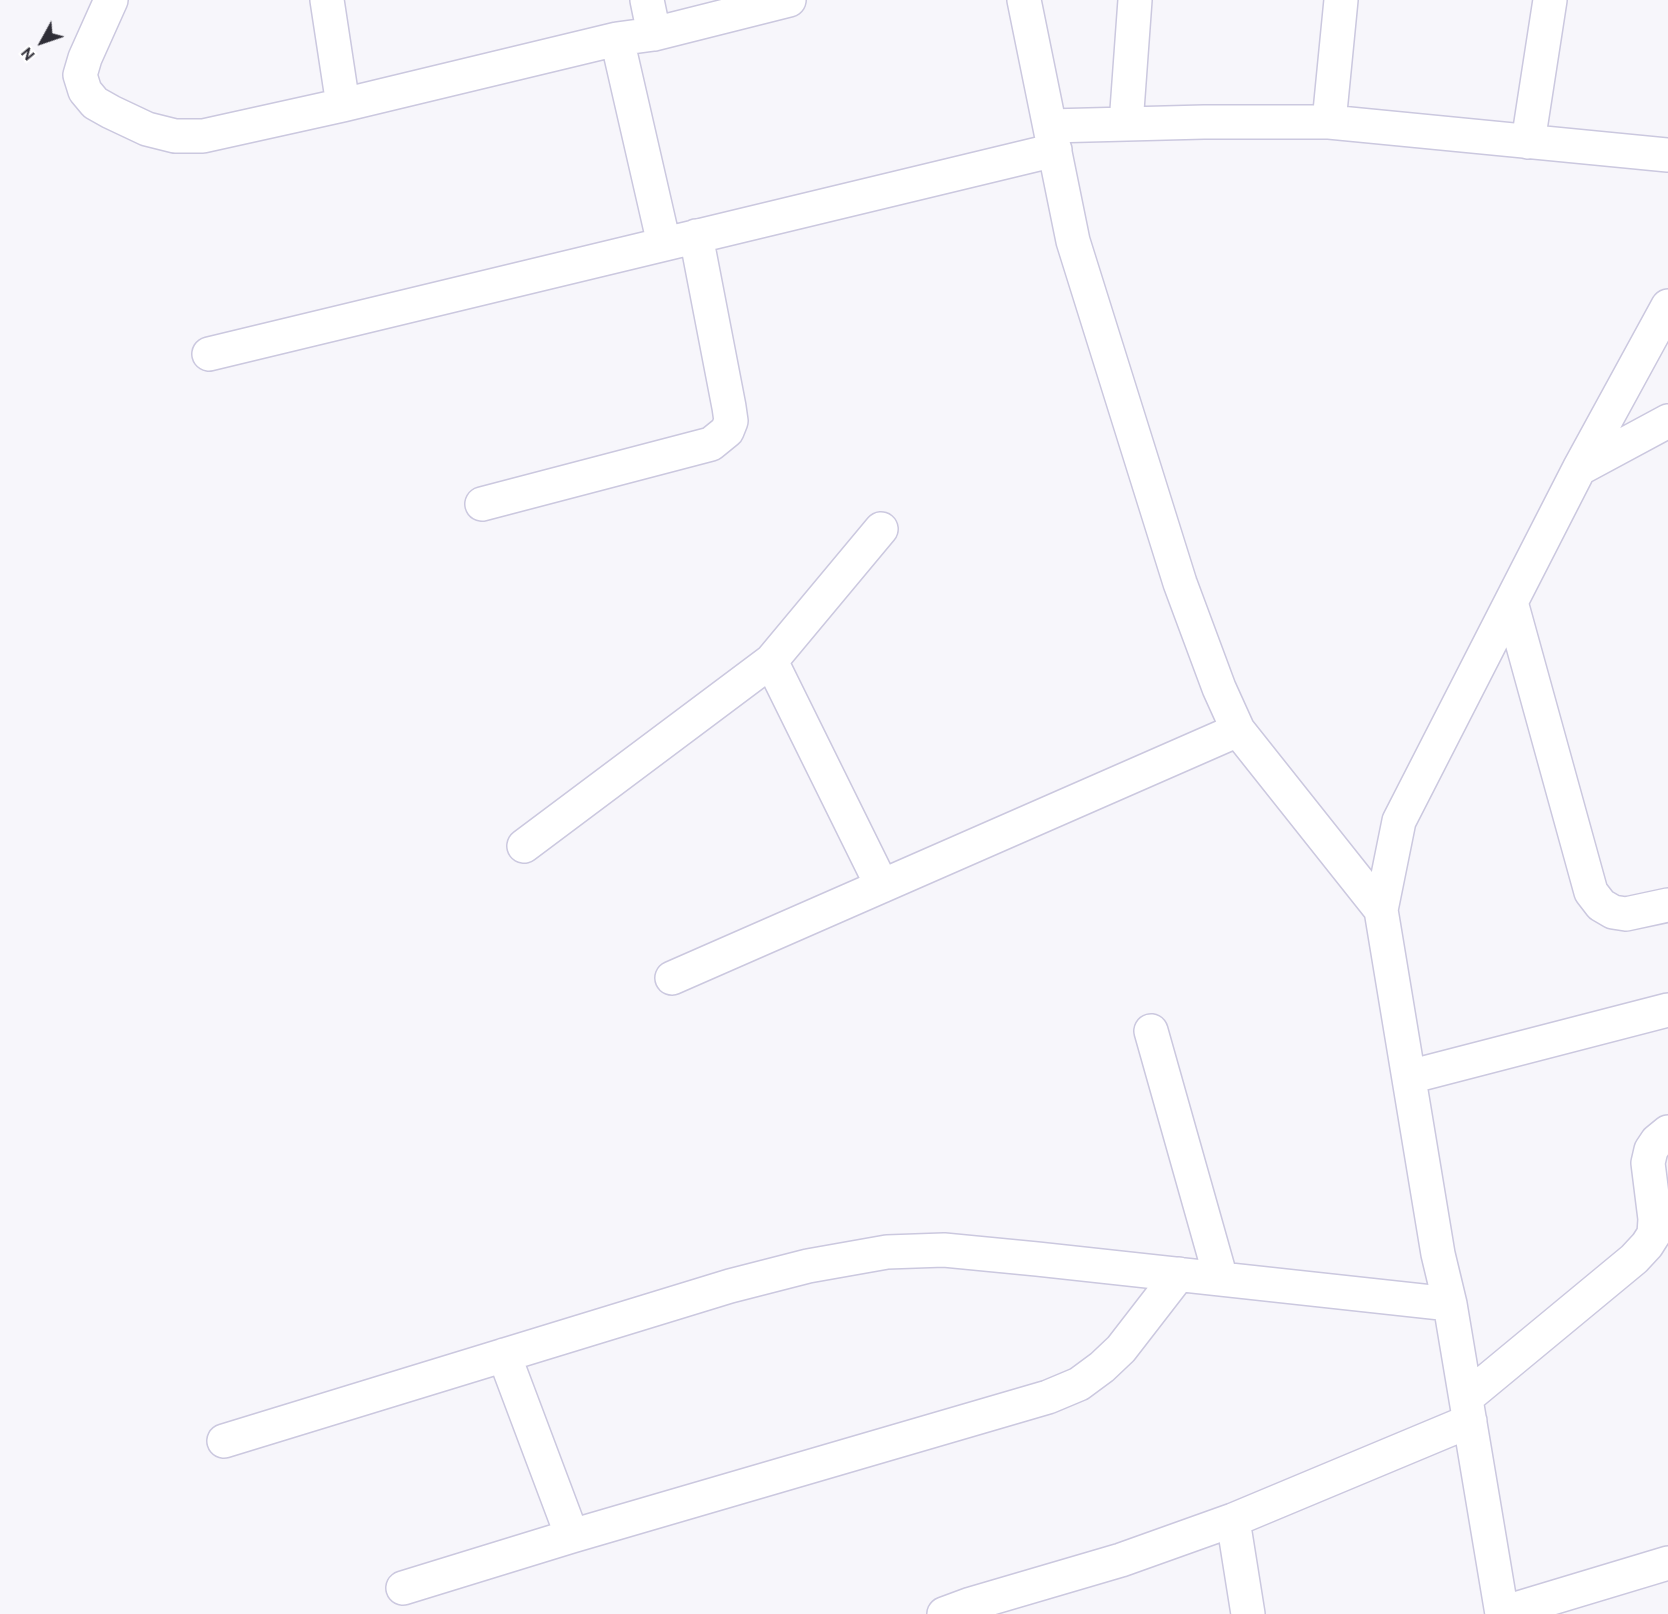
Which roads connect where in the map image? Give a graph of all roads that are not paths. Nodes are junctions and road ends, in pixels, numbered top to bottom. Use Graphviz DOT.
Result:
graph roads {
  1 [pos="111,0"];
  2 [pos="327,0"];
  3 [pos="647,0"];
  4 [pos="789,0"];
  5 [pos="1024,0"];
  6 [pos="1135,0"];
  7 [pos="1341,0"];
  8 [pos="1550,0"];
  9 [pos="654,34"];
  10 [pos="617,39"];
  11 [pos="343,105"];
  12 [pos="1329,122"];
  13 [pos="1126,124"];
  14 [pos="1052,138"];
  15 [pos="1528,142"];
  16 [pos="1668,155"];
  17 [pos="696,236"];
  18 [pos="664,244"];
  19 [pos="1668,306"];
  20 [pos="208,354"];
  21 [pos="1668,422"];
  22 [pos="1579,469"];
  23 [pos="482,504"];
  24 [pos="881,529"];
  25 [pos="1511,602"];
  26 [pos="771,661"];
  27 [pos="1238,730"];
  28 [pos="524,846"];
  29 [pos="882,886"];
  30 [pos="1668,905"];
  31 [pos="1380,910"];
  32 [pos="672,978"];
  33 [pos="1668,1010"];
  34 [pos="1151,1031"];
  35 [pos="1409,1077"];
  36 [pos="1668,1132"];
  37 [pos="1179,1274"];
  38 [pos="1221,1279"];
  39 [pos="1450,1304"];
  40 [pos="504,1355"];
  41 [pos="1468,1410"];
  42 [pos="224,1441"];
  43 [pos="1233,1520"];
  44 [pos="572,1536"];
  45 [pos="1668,1563"];
  46 [pos="403,1588"];
  47 [pos="1502,1613"];
  48 [pos="944,1614"];
  49 [pos="1248,1614"];
  1 -- 11 [label="street"];
  2 -- 11 [label="street"];
  3 -- 9 [label="street"];
  4 -- 9 [label="street"];
  5 -- 14 [label="street"];
  6 -- 13 [label="street"];
  7 -- 12 [label="street"];
  8 -- 15 [label="street"];
  9 -- 10 [label="street"];
  10 -- 11 [label="street"];
  10 -- 18 [label="street"];
  12 -- 13 [label="street"];
  12 -- 15 [label="street"];
  13 -- 14 [label="street"];
  14 -- 17 [label="street"];
  14 -- 27 [label="street"];
  15 -- 16 [label="street"];
  17 -- 18 [label="street"];
  17 -- 23 [label="street"];
  18 -- 20 [label="street"];
  19 -- 22 [label="street"];
  21 -- 22 [label="street"];
  22 -- 25 [label="street"];
  24 -- 26 [label="street"];
  25 -- 30 [label="street"];
  25 -- 31 [label="street"];
  26 -- 28 [label="street"];
  26 -- 29 [label="street"];
  27 -- 29 [label="street"];
  27 -- 31 [label="street"];
  29 -- 32 [label="street"];
  31 -- 35 [label="street"];
  33 -- 35 [label="street"];
  34 -- 38 [label="street"];
  35 -- 39 [label="street"];
  36 -- 41 [label="street"];
  37 -- 38 [label="street"];
  37 -- 40 [label="street"];
  37 -- 44 [label="street"];
  38 -- 39 [label="street"];
  39 -- 41 [label="street"];
  40 -- 42 [label="street"];
  40 -- 44 [label="street"];
  41 -- 43 [label="street"];
  41 -- 47 [label="street"];
  43 -- 48 [label="street"];
  43 -- 49 [label="street"];
  44 -- 46 [label="street"];
  45 -- 47 [label="street"];
}
